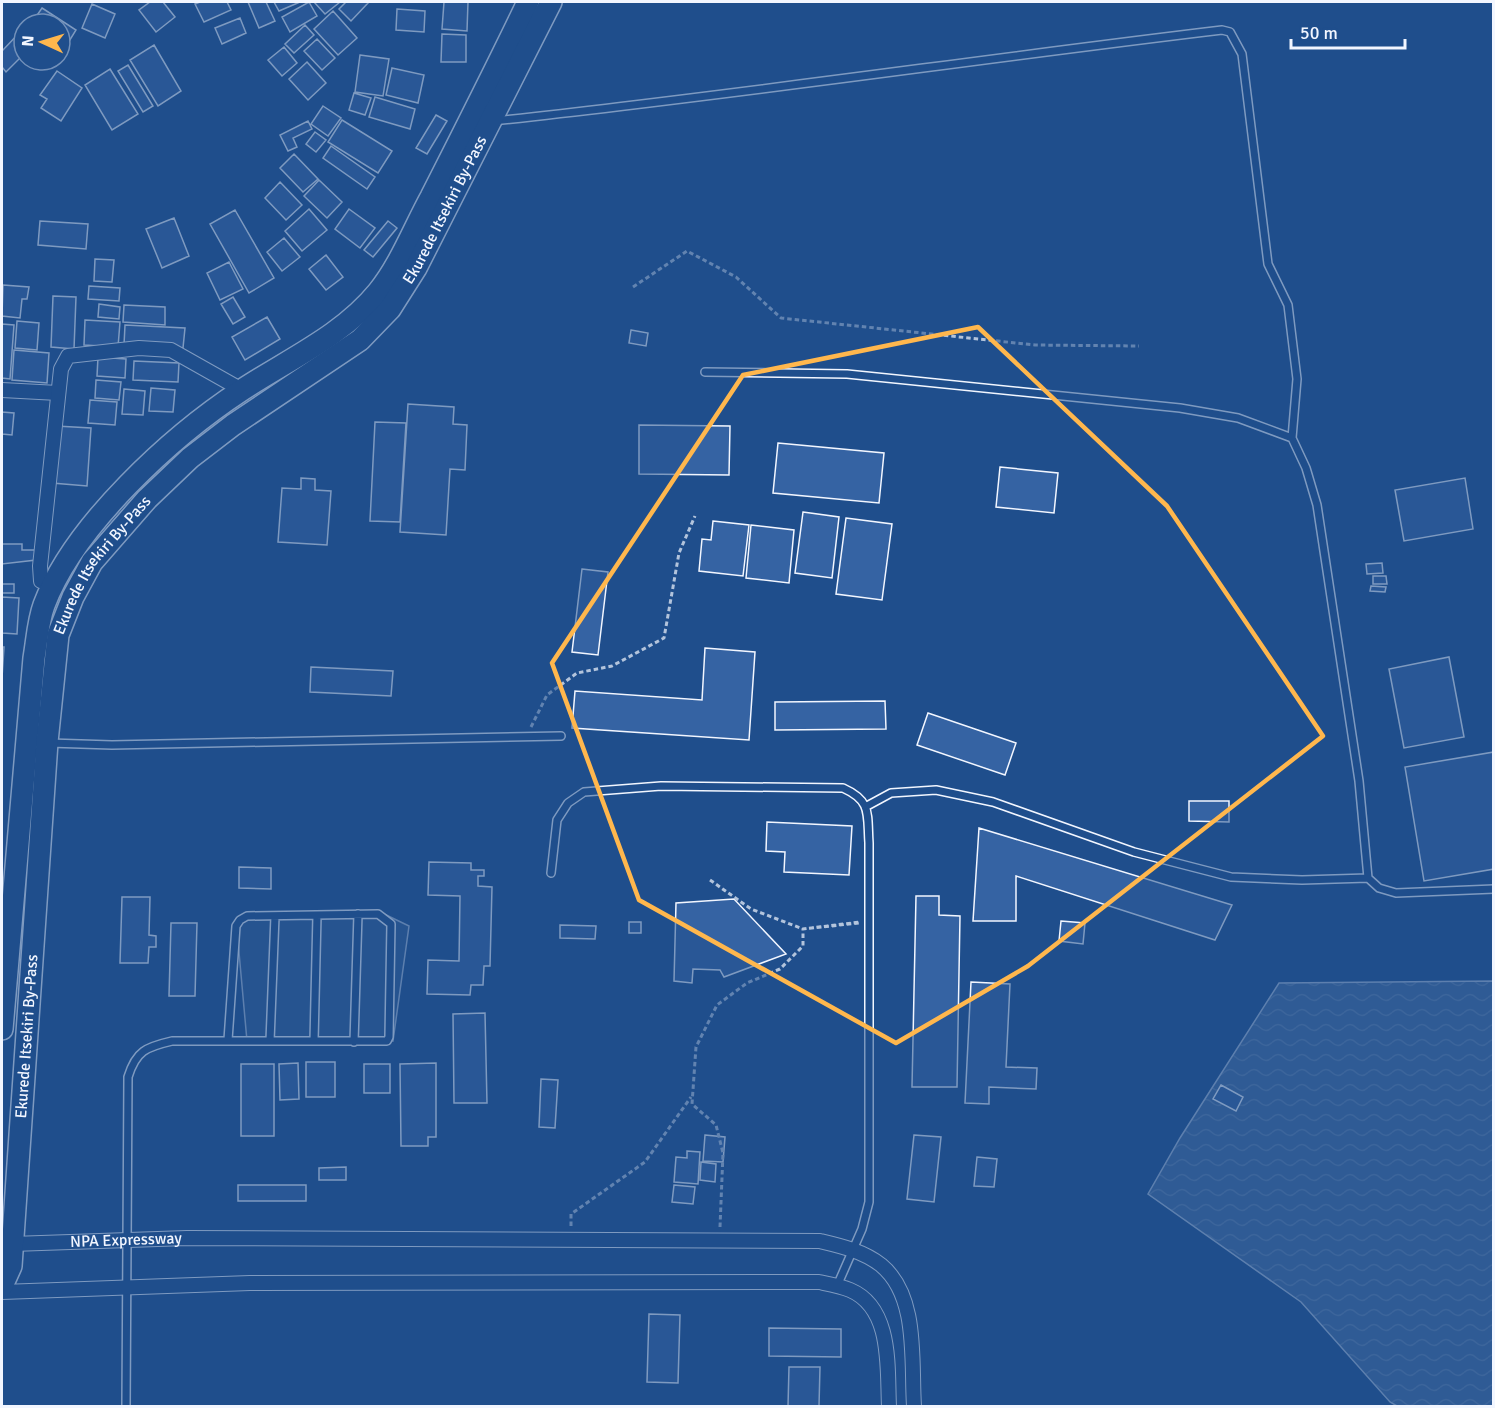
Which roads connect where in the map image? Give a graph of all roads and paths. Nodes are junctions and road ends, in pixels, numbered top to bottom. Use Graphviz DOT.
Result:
graph roads {
  1 [pos="528,2"];
  2 [pos="551,2"];
  3 [pos="492,121"];
  4 [pos="633,287"];
  5 [pos="1139,346"];
  6 [pos="705,372"];
  7 [pos="2,390"];
  8 [pos="242,390"];
  9 [pos="58,393"];
  10 [pos="1292,438"];
  11 [pos="695,516"];
  12 [pos="54,585"];
  13 [pos="561,736"];
  14 [pos="526,737"];
  15 [pos="47,742"];
  16 [pos="867,806"];
  17 [pos="551,873"];
  18 [pos="1368,878"];
  19 [pos="710,880"];
  20 [pos="1494,889"];
  21 [pos="358,914"];
  22 [pos="317,915"];
  23 [pos="275,916"];
  24 [pos="869,922"];
  25 [pos="803,929"];
  26 [pos="2,1029"];
  27 [pos="228,1040"];
  28 [pos="270,1041"];
  29 [pos="314,1041"];
  30 [pos="354,1042"];
  31 [pos="692,1096"];
  32 [pos="8,1199"];
  33 [pos="125,1239"];
  34 [pos="570,1240"];
  35 [pos="720,1241"];
  36 [pos="7,1244"];
  37 [pos="853,1249"];
  38 [pos="2,1286"];
  39 [pos="126,1286"];
  40 [pos="837,1286"];
  41 [pos="2,1292"];
  42 [pos="126,1407"];
  43 [pos="888,1407"];
  44 [pos="914,1407"];
  1 -- 8 [label="main road, Ekurede Itsekiri By-Pass"];
  2 -- 3 [label="main road, Ekurede Itsekiri By-Pass"];
  3 -- 10 [label="lane"];
  3 -- 15 [label="main road, Ekurede Itsekiri By-Pass"];
  4 -- 5 [label="path"];
  6 -- 10 [label="lane"];
  7 -- 9 [label="street"];
  8 -- 9 [label="street"];
  8 -- 12 [label="main road, Ekurede Itsekiri By-Pass"];
  9 -- 12 [label="street"];
  10 -- 18 [label="lane"];
  11 -- 14 [label="path"];
  12 -- 26 [label="main road, Ekurede Itsekiri By-Pass"];
  13 -- 14 [label="lane"];
  14 -- 15 [label="lane"];
  15 -- 32 [label="main road, Ekurede Itsekiri By-Pass"];
  16 -- 17 [label="lane"];
  16 -- 18 [label="lane"];
  16 -- 24 [label="lane"];
  18 -- 20 [label="lane"];
  19 -- 25 [label="path"];
  21 -- 22 [label="lane"];
  21 -- 30 [label="lane"];
  21 -- 30 [label="lane"];
  22 -- 23 [label="lane"];
  22 -- 29 [label="lane"];
  23 -- 27 [label="lane"];
  23 -- 28 [label="lane"];
  24 -- 25 [label="path"];
  24 -- 37 [label="lane"];
  25 -- 31 [label="path"];
  27 -- 28 [label="lane"];
  27 -- 33 [label="lane"];
  28 -- 29 [label="lane"];
  29 -- 30 [label="lane"];
  31 -- 34 [label="path"];
  31 -- 35 [label="path"];
  32 -- 36 [label="main road, Ekurede Itsekiri By-Pass"];
  33 -- 34 [label="street, NPA Expressway"];
  33 -- 36 [label="street, NPA Expressway"];
  33 -- 39 [label="lane"];
  34 -- 35 [label="street, NPA Expressway"];
  35 -- 37 [label="street, NPA Expressway"];
  36 -- 38 [label="main road, Ekurede Itsekiri By-Pass"];
  37 -- 40 [label="lane"];
  37 -- 44 [label="street, NPA Expressway"];
  39 -- 40 [label="street"];
  39 -- 41 [label="street"];
  39 -- 42 [label="lane"];
  40 -- 43 [label="street"];
}
